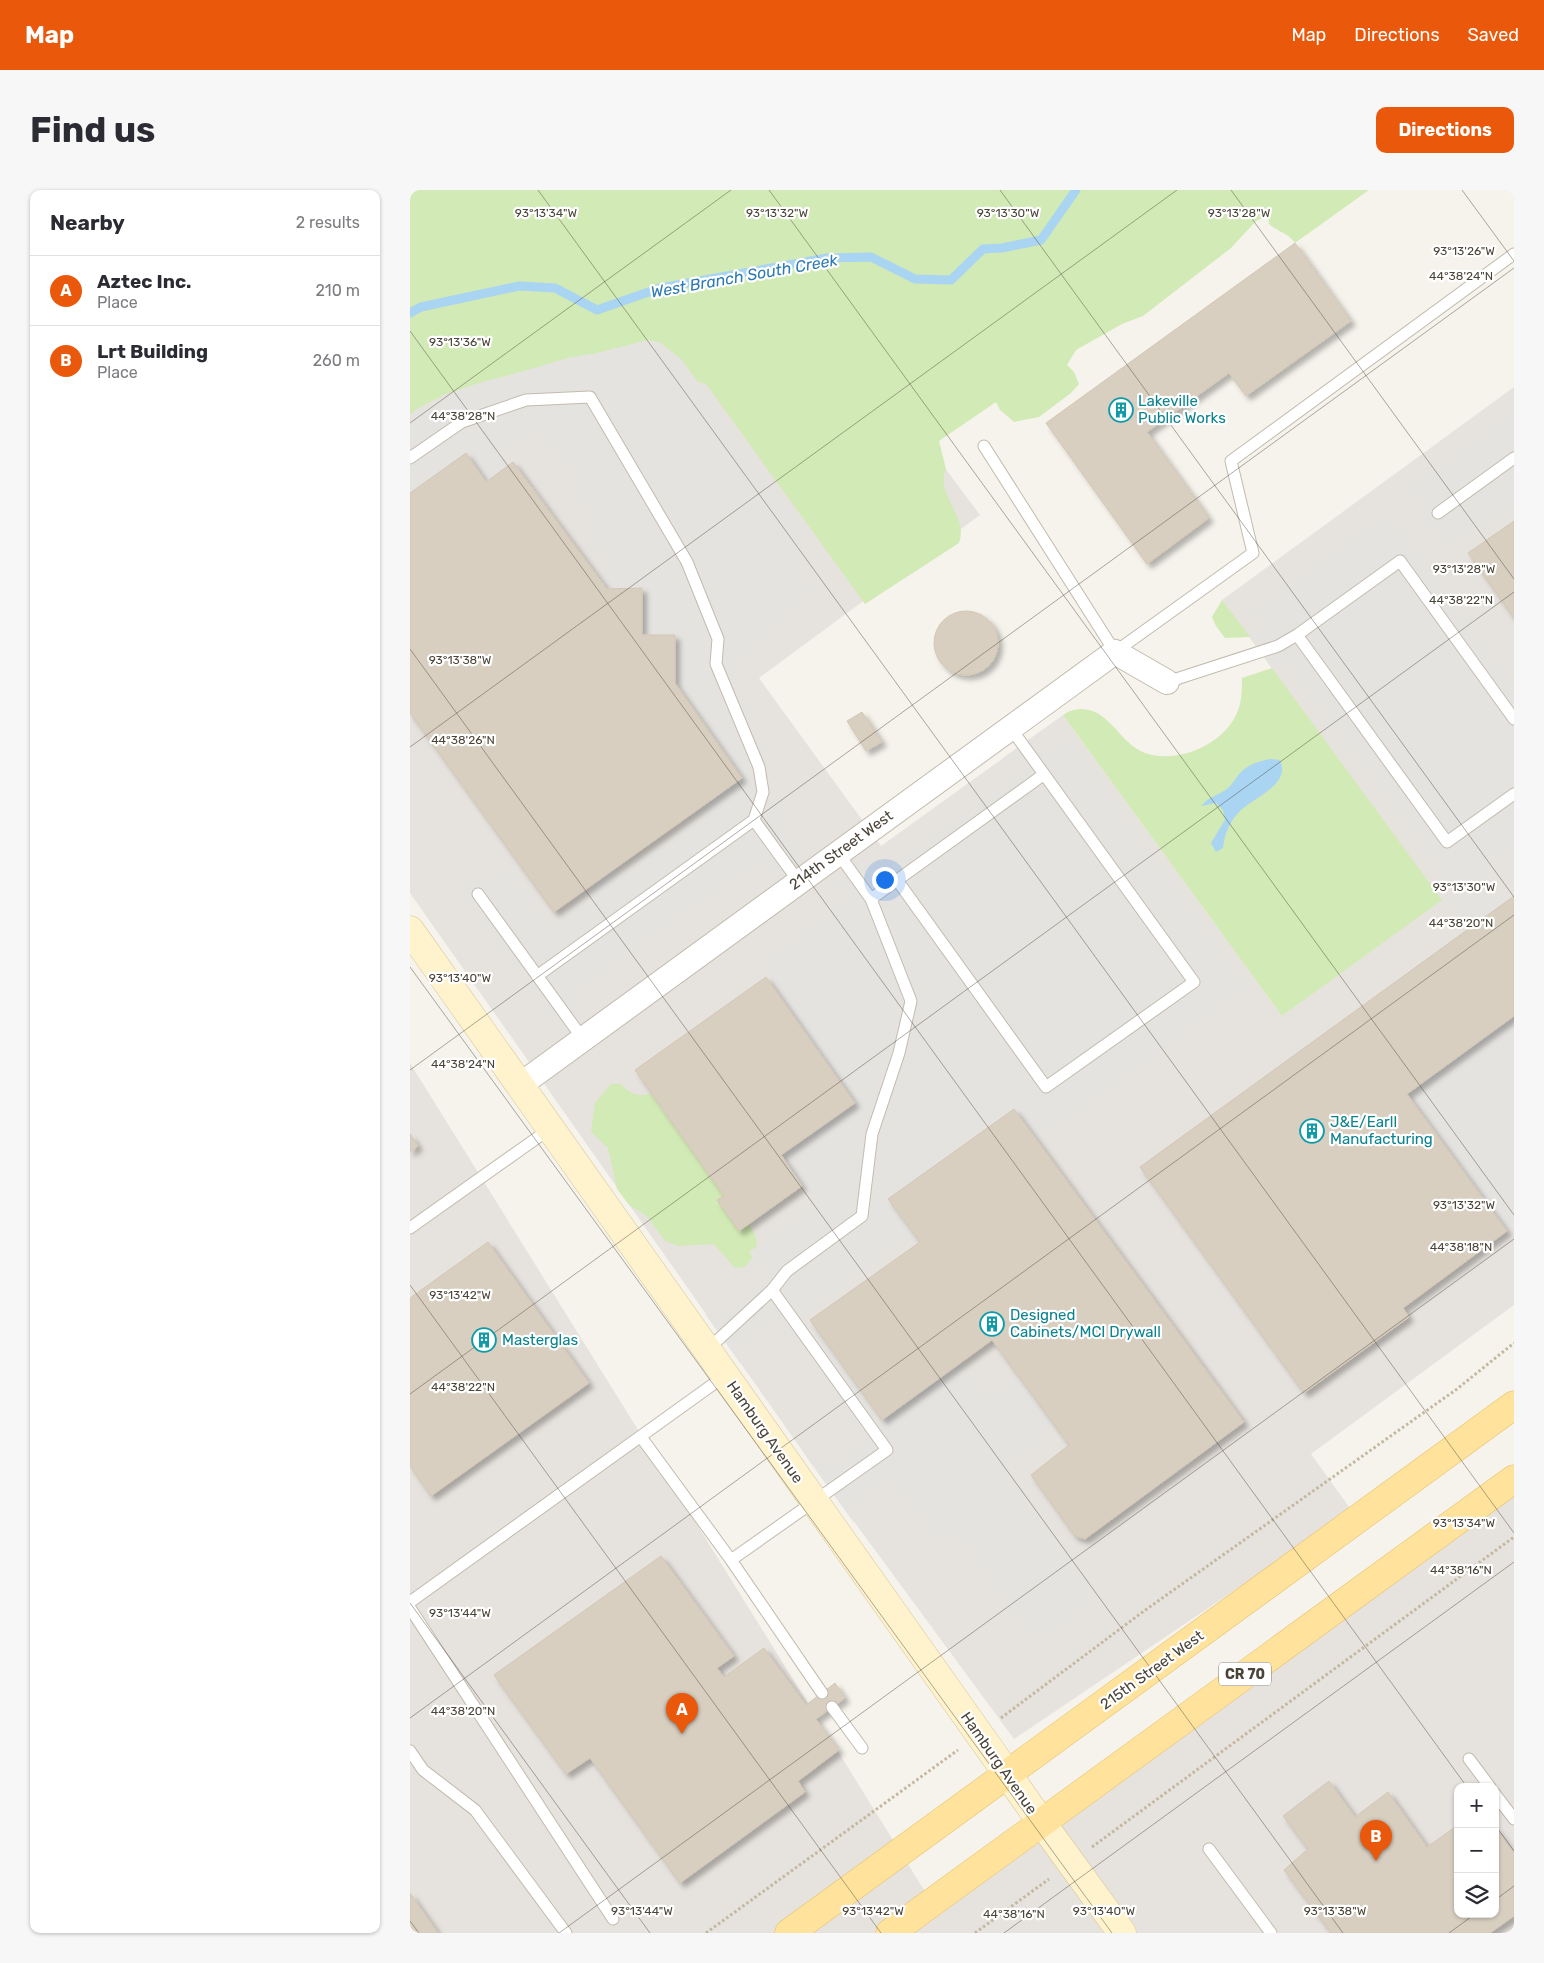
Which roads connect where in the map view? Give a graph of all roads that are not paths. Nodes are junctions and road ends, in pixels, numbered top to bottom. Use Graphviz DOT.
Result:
graph roads {
  1 [pos="1514,254"];
  2 [pos="984,446"];
  3 [pos="410,458"];
  4 [pos="1514,458"];
  5 [pos="1438,513"];
  6 [pos="1297,635"];
  7 [pos="1115,652"];
  8 [pos="1167,682"];
  9 [pos="1514,719"];
  10 [pos="1010,728"];
  11 [pos="1043,775"];
  12 [pos="1514,794"];
  13 [pos="754,820"];
  14 [pos="838,853"];
  15 [pos="897,880"];
  16 [pos="799,882"];
  17 [pos="478,894"];
  18 [pos="871,899"];
  19 [pos="411,933"];
  20 [pos="538,976"];
  21 [pos="583,1039"];
  22 [pos="520,1085"];
  23 [pos="551,1128"];
  24 [pos="410,1228"];
  25 [pos="772,1290"];
  26 [pos="707,1350"];
  27 [pos="726,1375"];
  28 [pos="1514,1405"];
  29 [pos="641,1436"];
  30 [pos="1514,1479"];
  31 [pos="814,1502"];
  32 [pos="731,1560"];
  33 [pos="410,1602"];
  34 [pos="410,1608"];
  35 [pos="822,1693"];
  36 [pos="832,1707"];
  37 [pos="862,1748"];
  38 [pos="410,1752"];
  39 [pos="1469,1759"];
  40 [pos="1008,1774"];
  41 [pos="1487,1783"];
  42 [pos="1499,1799"];
  43 [pos="1514,1819"];
  44 [pos="1042,1823"];
  45 [pos="1209,1849"];
  46 [pos="613,1919"];
  47 [pos="1264,1931"];
  48 [pos="566,1933"];
  49 [pos="789,1933"];
  50 [pos="890,1933"];
  51 [pos="1122,1933"];
  1 -- 7 [label="lane"];
  2 -- 7 [label="lane"];
  3 -- 13 [label="lane"];
  4 -- 5 [label="lane"];
  6 -- 8 [label="lane"];
  6 -- 9 [label="lane"];
  6 -- 12 [label="lane"];
  7 -- 8 [label="street"];
  7 -- 10 [label="street, 214th Street West"];
  10 -- 11 [label="lane"];
  10 -- 14 [label="street, 214th Street West"];
  11 -- 15 [label="lane"];
  11 -- 15 [label="lane"];
  13 -- 16 [label="lane"];
  13 -- 20 [label="lane"];
  14 -- 16 [label="street, 214th Street West"];
  14 -- 18 [label="lane"];
  15 -- 18 [label="lane"];
  16 -- 21 [label="street, 214th Street West"];
  17 -- 20 [label="lane"];
  18 -- 25 [label="lane"];
  19 -- 22 [label="street, Hamburg Avenue"];
  20 -- 21 [label="lane"];
  21 -- 22 [label="street, 214th Street West"];
  22 -- 23 [label="street, Hamburg Avenue"];
  23 -- 24 [label="lane"];
  23 -- 26 [label="street, Hamburg Avenue"];
  25 -- 26 [label="lane"];
  25 -- 31 [label="lane"];
  26 -- 27 [label="street, Hamburg Avenue"];
  27 -- 29 [label="lane"];
  27 -- 31 [label="street, Hamburg Avenue"];
  28 -- 40 [label="main road, 215th Street West"];
  29 -- 32 [label="lane"];
  29 -- 33 [label="lane"];
  30 -- 44 [label="main road, CR 70"];
  31 -- 32 [label="lane"];
  31 -- 40 [label="street, Hamburg Avenue"];
  32 -- 35 [label="lane"];
  34 -- 46 [label="lane"];
  36 -- 37 [label="lane"];
  38 -- 48 [label="lane"];
  39 -- 41 [label="lane"];
  40 -- 44 [label="street, Hamburg Avenue"];
  40 -- 49 [label="main road, 215th Street West"];
  42 -- 43 [label="lane"];
  44 -- 50 [label="main road, CR 70"];
  44 -- 51 [label="street, Hamburg Avenue"];
  45 -- 47 [label="lane"];
}
